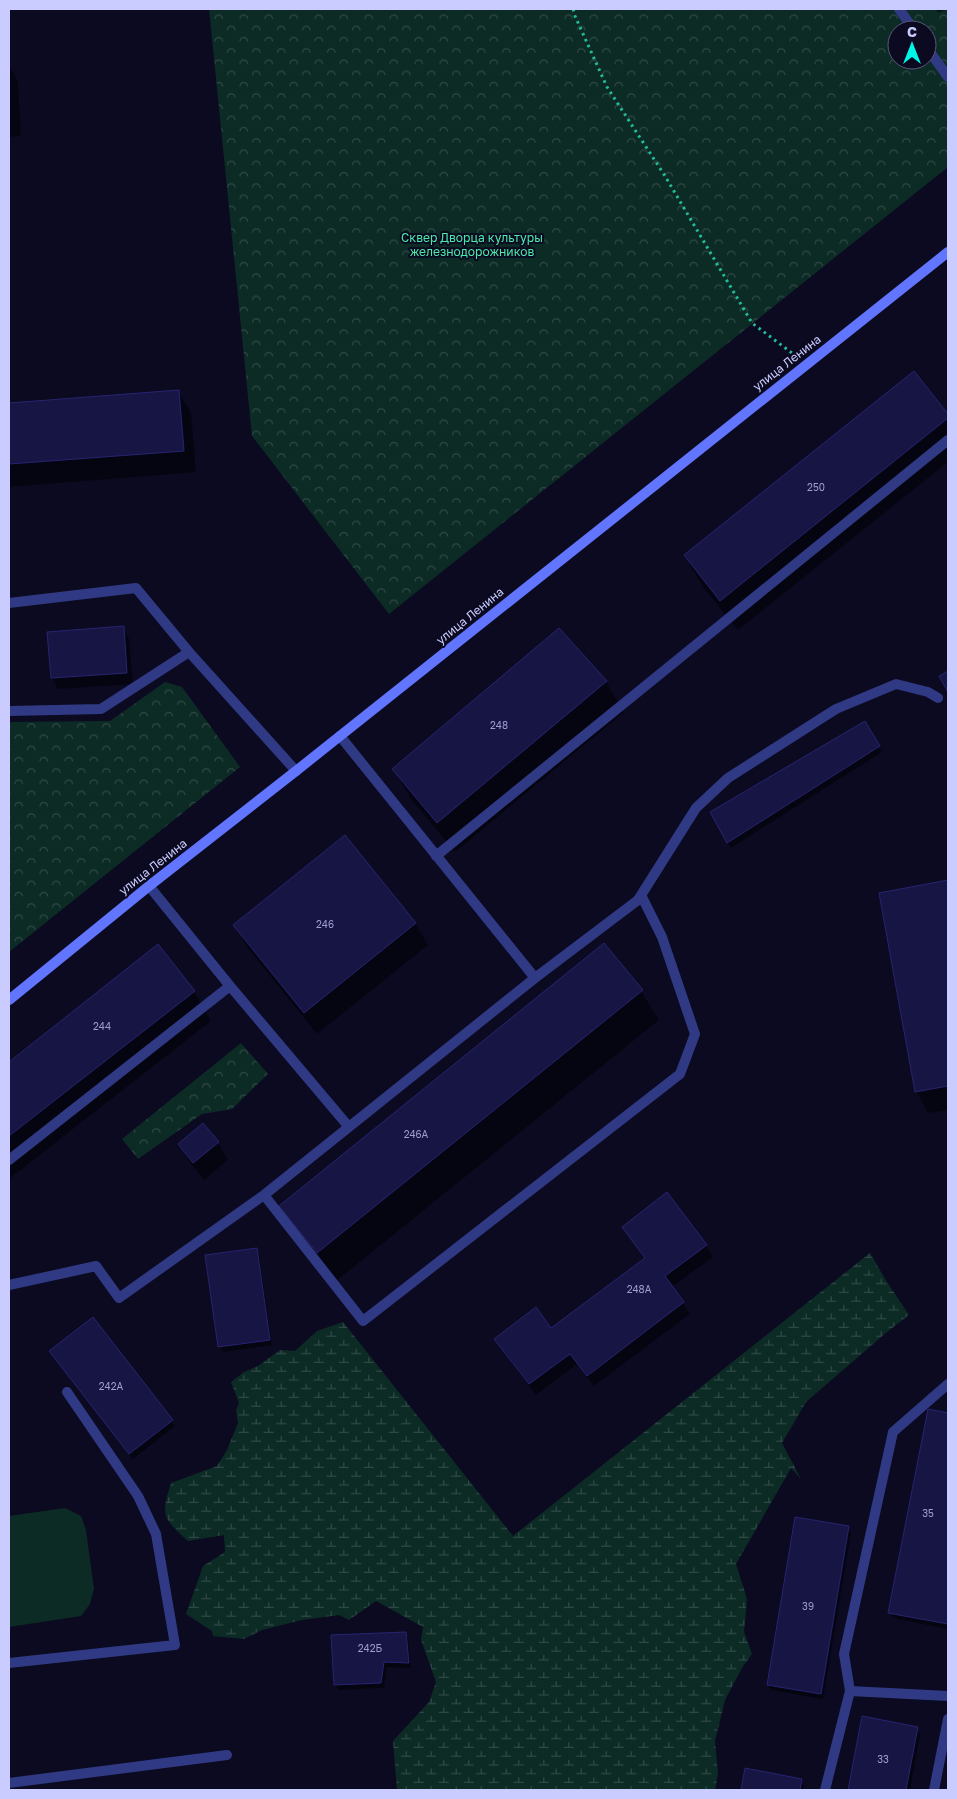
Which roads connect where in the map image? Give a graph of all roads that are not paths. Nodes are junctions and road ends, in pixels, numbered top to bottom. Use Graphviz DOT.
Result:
graph roads {
  1 [pos="899,9"];
  2 [pos="907,20"];
  3 [pos="937,62"];
  4 [pos="948,77"];
  5 [pos="948,252"];
  6 [pos="948,440"];
  7 [pos="9,604"];
  8 [pos="189,652"];
  9 [pos="938,698"];
  10 [pos="9,710"];
  11 [pos="340,736"];
  12 [pos="296,771"];
  13 [pos="436,856"];
  14 [pos="149,886"];
  15 [pos="638,900"];
  16 [pos="535,978"];
  17 [pos="230,986"];
  18 [pos="9,1000"];
  19 [pos="349,1127"];
  20 [pos="9,1160"];
  21 [pos="264,1195"];
  22 [pos="9,1285"];
  23 [pos="948,1384"];
  24 [pos="67,1392"];
  25 [pos="9,1663"];
  26 [pos="850,1691"];
  27 [pos="948,1696"];
  28 [pos="948,1719"];
  29 [pos="227,1755"];
  30 [pos="9,1783"];
  31 [pos="825,1790"];
  32 [pos="934,1790"];
  1 -- 2 [label="street"];
  3 -- 4 [label="street"];
  5 -- 11 [label="street, улица Ленина"];
  6 -- 13 [label="street"];
  7 -- 8 [label="street"];
  8 -- 10 [label="street"];
  8 -- 12 [label="street"];
  9 -- 15 [label="street"];
  11 -- 12 [label="street, улица Ленина"];
  11 -- 13 [label="street"];
  12 -- 14 [label="street, улица Ленина"];
  13 -- 16 [label="street"];
  14 -- 17 [label="street"];
  14 -- 18 [label="street, улица Ленина"];
  15 -- 16 [label="street"];
  15 -- 21 [label="street"];
  16 -- 19 [label="street"];
  17 -- 19 [label="street"];
  17 -- 20 [label="street"];
  19 -- 21 [label="street"];
  21 -- 22 [label="street"];
  23 -- 26 [label="street"];
  24 -- 25 [label="street"];
  26 -- 27 [label="street"];
  26 -- 31 [label="street"];
  28 -- 32 [label="street"];
  29 -- 30 [label="street"];
}
